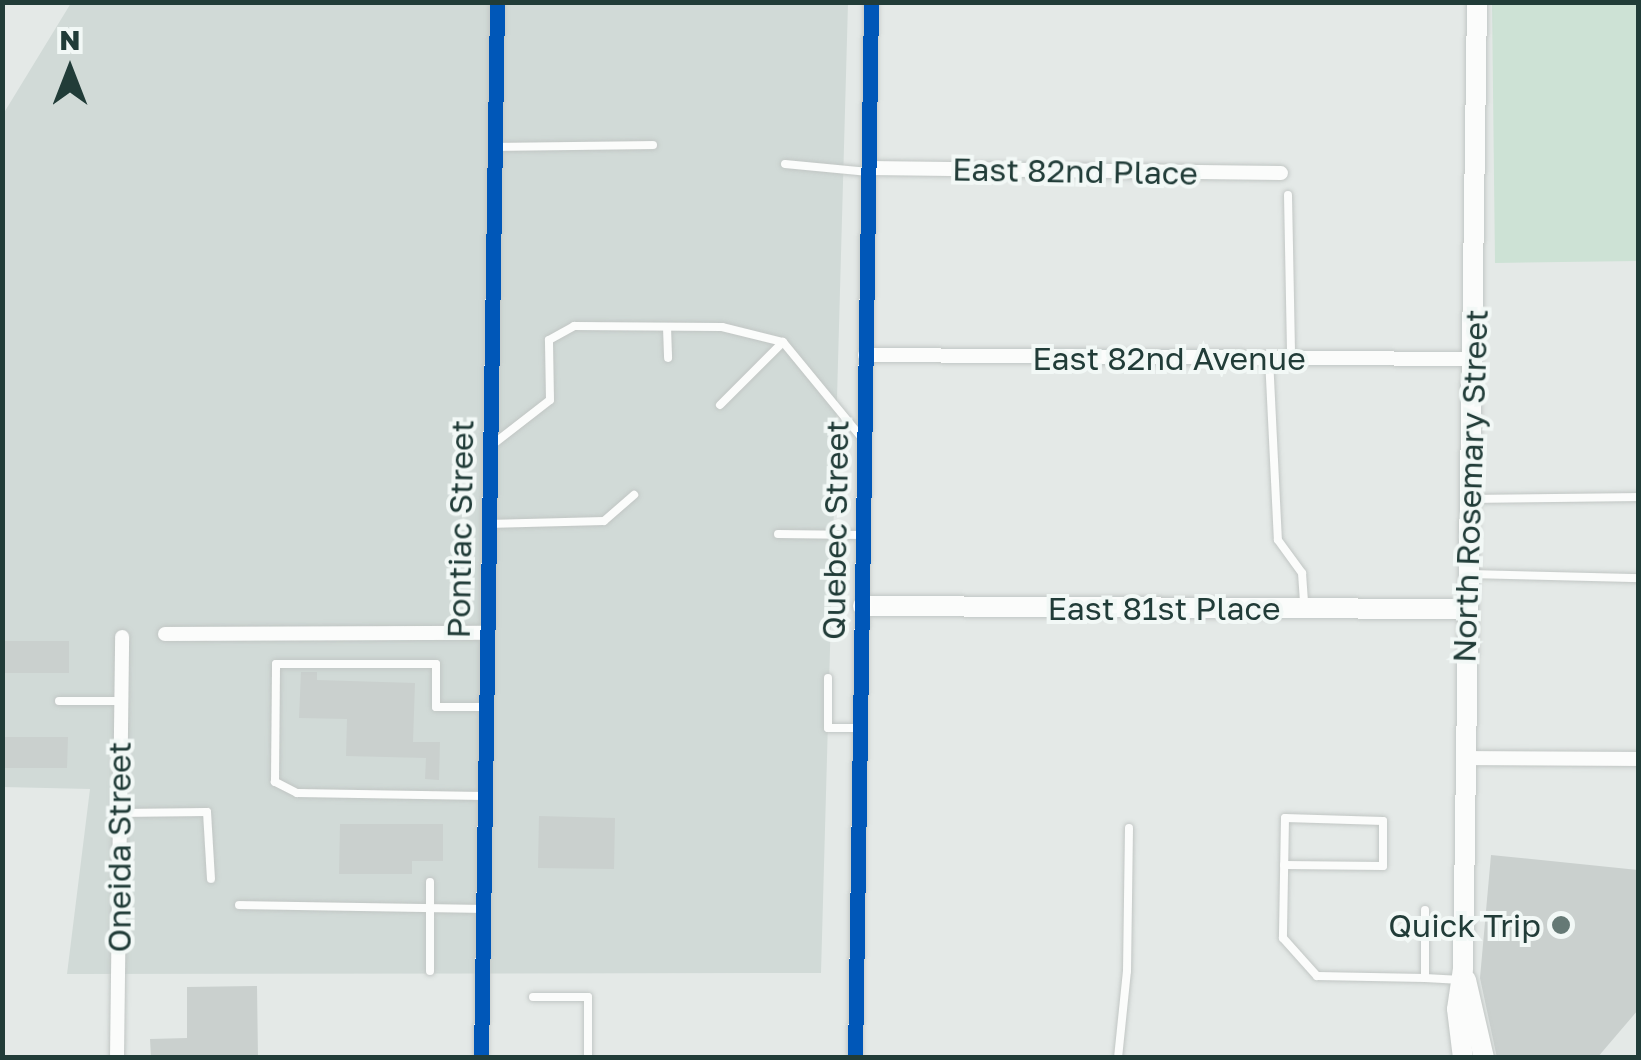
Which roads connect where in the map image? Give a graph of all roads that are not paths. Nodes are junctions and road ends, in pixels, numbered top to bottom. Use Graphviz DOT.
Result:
graph roads {
  1 [pos="497,2"];
  2 [pos="871,2"];
  3 [pos="1477,2"];
  4 [pos="654,145"];
  5 [pos="494,147"];
  6 [pos="784,164"];
  7 [pos="869,170"];
  8 [pos="1281,173"];
  9 [pos="1288,195"];
  10 [pos="667,327"];
  11 [pos="783,342"];
  12 [pos="865,355"];
  13 [pos="668,358"];
  14 [pos="1268,358"];
  15 [pos="1291,358"];
  16 [pos="1473,359"];
  17 [pos="720,405"];
  18 [pos="864,441"];
  19 [pos="489,448"];
  20 [pos="634,495"];
  21 [pos="1638,497"];
  22 [pos="1471,499"];
  23 [pos="488,524"];
  24 [pos="778,534"];
  25 [pos="864,535"];
  26 [pos="1468,574"];
  27 [pos="1638,578"];
  28 [pos="863,606"];
  29 [pos="1304,609"];
  30 [pos="1466,610"];
  31 [pos="485,633"];
  32 [pos="165,634"];
  33 [pos="122,637"];
  34 [pos="828,678"];
  35 [pos="59,701"];
  36 [pos="120,701"];
  37 [pos="484,707"];
  38 [pos="859,728"];
  39 [pos="1463,758"];
  40 [pos="1638,759"];
  41 [pos="483,796"];
  42 [pos="119,813"];
  43 [pos="1129,828"];
  44 [pos="1284,865"];
  45 [pos="211,879"];
  46 [pos="430,882"];
  47 [pos="239,906"];
  48 [pos="430,908"];
  49 [pos="482,909"];
  50 [pos="1425,910"];
  51 [pos="430,971"];
  52 [pos="1462,974"];
  53 [pos="1424,978"];
  54 [pos="534,997"];
  55 [pos="117,1058"];
  56 [pos="481,1058"];
  57 [pos="588,1058"];
  58 [pos="855,1058"];
  59 [pos="1118,1058"];
  60 [pos="1463,1058"];
  61 [pos="1484,1058"];
  1 -- 5 [label="street, Pontiac Street"];
  2 -- 7 [label="street, Quebec Street"];
  3 -- 16 [label="main road, North Rosemary Street"];
  4 -- 5 [label="lane"];
  5 -- 19 [label="street, Pontiac Street"];
  6 -- 7 [label="lane"];
  7 -- 8 [label="street, East 82nd Place"];
  7 -- 12 [label="street, Quebec Street"];
  9 -- 15 [label="lane"];
  10 -- 11 [label="lane"];
  10 -- 13 [label="lane"];
  10 -- 19 [label="lane"];
  11 -- 17 [label="lane"];
  11 -- 18 [label="lane"];
  12 -- 14 [label="street, East 82nd Avenue"];
  12 -- 18 [label="street, Quebec Street"];
  14 -- 15 [label="street, East 82nd Avenue"];
  14 -- 29 [label="lane"];
  15 -- 16 [label="street, East 82nd Avenue"];
  16 -- 22 [label="main road, North Rosemary Street"];
  18 -- 25 [label="street, Quebec Street"];
  19 -- 23 [label="street, Pontiac Street"];
  20 -- 23 [label="lane"];
  21 -- 22 [label="lane"];
  22 -- 26 [label="main road, North Rosemary Street"];
  23 -- 31 [label="street, Pontiac Street"];
  24 -- 25 [label="lane"];
  25 -- 28 [label="street, Quebec Street"];
  26 -- 27 [label="lane"];
  26 -- 30 [label="main road, North Rosemary Street"];
  28 -- 29 [label="main road, East 81st Place"];
  28 -- 38 [label="street, Quebec Street"];
  29 -- 30 [label="main road, East 81st Place"];
  30 -- 39 [label="main road, North Rosemary Street"];
  31 -- 32 [label="street"];
  31 -- 37 [label="street, Pontiac Street"];
  33 -- 36 [label="street, Oneida Street"];
  34 -- 38 [label="lane"];
  35 -- 36 [label="lane"];
  36 -- 42 [label="street, Oneida Street"];
  37 -- 41 [label="street, Pontiac Street"];
  37 -- 41 [label="lane"];
  38 -- 58 [label="street, Quebec Street"];
  39 -- 40 [label="street"];
  39 -- 52 [label="main road, North Rosemary Street"];
  41 -- 49 [label="street, Pontiac Street"];
  42 -- 45 [label="lane"];
  42 -- 55 [label="street, Oneida Street"];
  43 -- 59 [label="lane"];
  44 -- 44 [label="lane"];
  44 -- 53 [label="lane"];
  46 -- 48 [label="lane"];
  47 -- 48 [label="lane"];
  48 -- 49 [label="lane"];
  48 -- 51 [label="lane"];
  49 -- 56 [label="street, Pontiac Street"];
  50 -- 53 [label="lane"];
  52 -- 53 [label="lane"];
  52 -- 60 [label="main road, North Rosemary Street"];
  52 -- 61 [label="main road, North Rosemary Street"];
  54 -- 57 [label="lane"];
}
